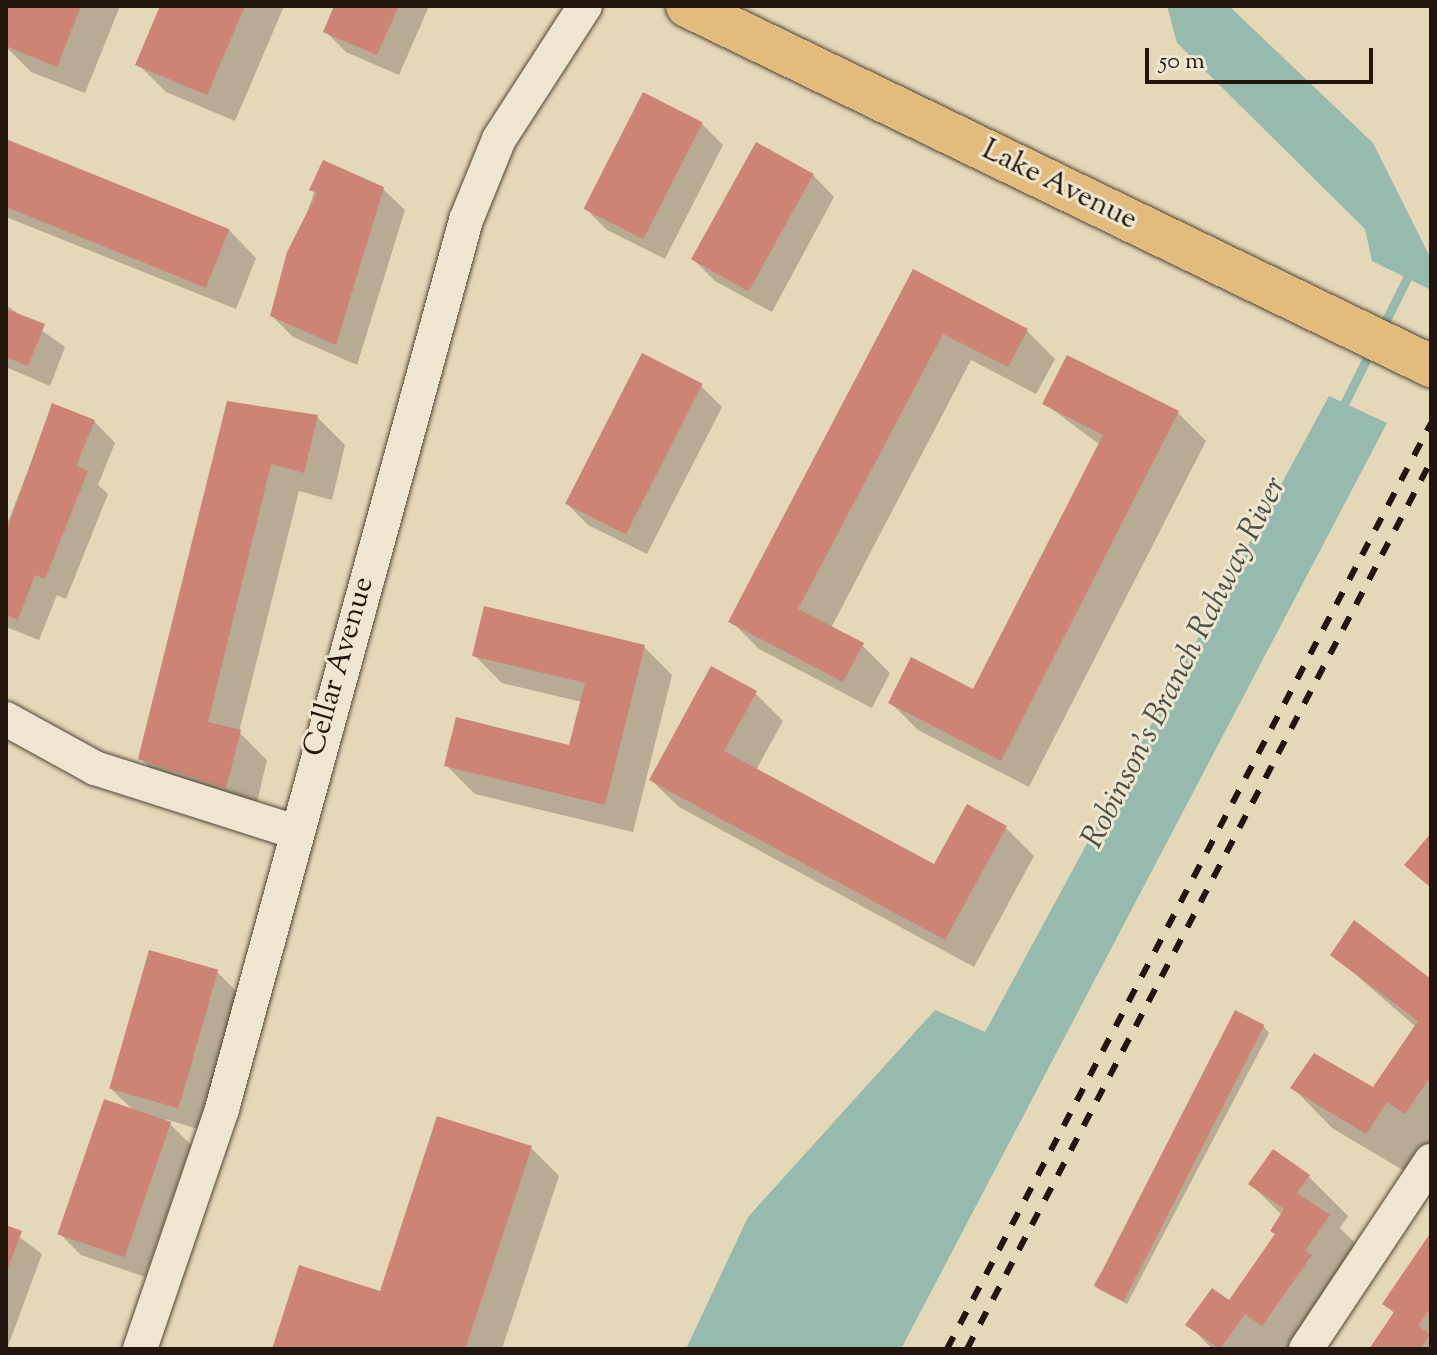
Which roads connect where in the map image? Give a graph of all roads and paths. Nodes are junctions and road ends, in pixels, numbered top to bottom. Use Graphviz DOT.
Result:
graph roads {
  1 [pos="585,6"];
  2 [pos="687,6"];
  3 [pos="1431,366"];
  4 [pos="6,719"];
  5 [pos="293,831"];
  6 [pos="1431,1161"];
  7 [pos="140,1349"];
  8 [pos="1306,1349"];
  1 -- 5 [label="street, Cellar Avenue"];
  2 -- 3 [label="main road, Lake Avenue"];
  4 -- 5 [label="street"];
  5 -- 7 [label="street, Cellar Avenue"];
  6 -- 8 [label="street"];
}
